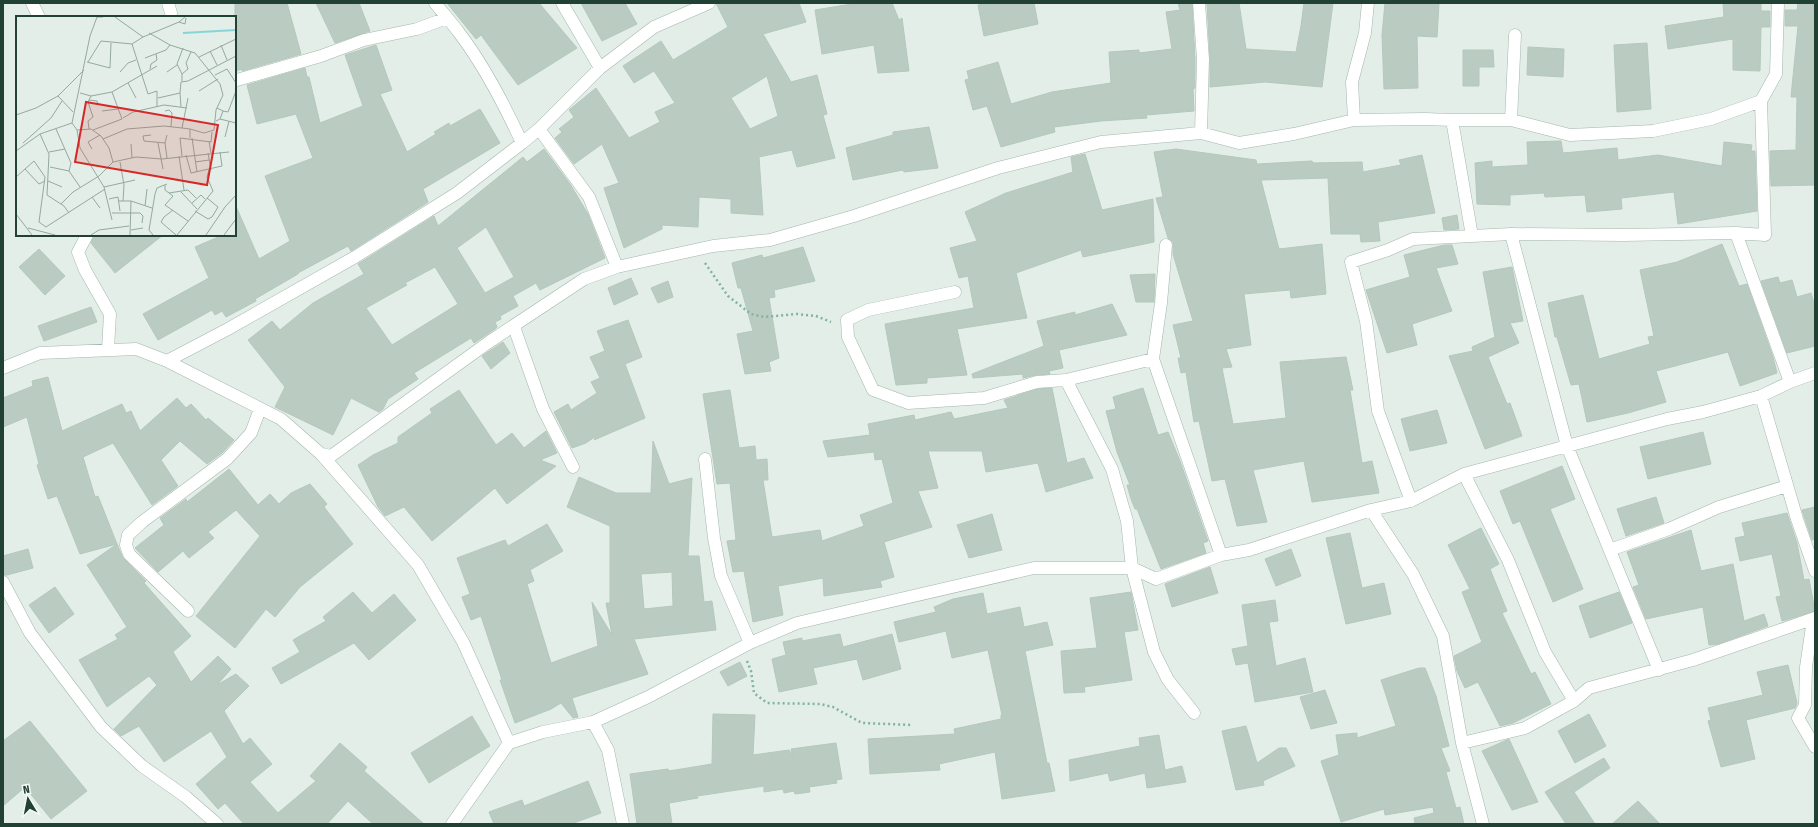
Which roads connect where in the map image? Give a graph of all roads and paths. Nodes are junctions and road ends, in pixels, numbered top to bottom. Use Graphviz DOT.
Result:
graph roads {
  1 [pos="32,3"];
  2 [pos="435,3"];
  3 [pos="562,3"];
  4 [pos="709,3"];
  5 [pos="1199,3"];
  6 [pos="1368,3"];
  7 [pos="1778,3"];
  8 [pos="38,16"];
  9 [pos="447,18"];
  10 [pos="1515,35"];
  11 [pos="600,68"];
  12 [pos="237,80"];
  13 [pos="1761,100"];
  14 [pos="1354,120"];
  15 [pos="1452,120"];
  16 [pos="1511,120"];
  17 [pos="539,129"];
  18 [pos="1201,133"];
  19 [pos="522,143"];
  20 [pos="1736,233"];
  21 [pos="1512,234"];
  22 [pos="86,236"];
  23 [pos="1472,236"];
  24 [pos="1166,245"];
  25 [pos="693,250"];
  26 [pos="617,267"];
  27 [pos="955,292"];
  28 [pos="514,327"];
  29 [pos="848,329"];
  30 [pos="108,349"];
  31 [pos="1153,358"];
  32 [pos="167,361"];
  33 [pos="3,368"];
  34 [pos="1815,373"];
  35 [pos="1066,380"];
  36 [pos="1790,382"];
  37 [pos="1761,396"];
  38 [pos="260,409"];
  39 [pos="1567,446"];
  40 [pos="321,454"];
  41 [pos="706,459"];
  42 [pos="573,467"];
  43 [pos="1464,474"];
  44 [pos="1787,486"];
  45 [pos="1411,501"];
  46 [pos="1371,510"];
  47 [pos="1610,550"];
  48 [pos="1221,555"];
  49 [pos="1132,568"];
  50 [pos="1815,571"];
  51 [pos="3,582"];
  52 [pos="188,611"];
  53 [pos="1814,618"];
  54 [pos="745,645"];
  55 [pos="1659,670"];
  56 [pos="1574,701"];
  57 [pos="1194,713"];
  58 [pos="593,722"];
  59 [pos="913,724"];
  60 [pos="509,743"];
  61 [pos="1462,743"];
  62 [pos="1815,747"];
  63 [pos="217,824"];
  64 [pos="452,824"];
  65 [pos="623,824"];
  66 [pos="1484,824"];
  1 -- 8 [label="street"];
  2 -- 9 [label="street"];
  3 -- 11 [label="street"];
  4 -- 11 [label="street"];
  5 -- 18 [label="street"];
  6 -- 14 [label="street"];
  7 -- 13 [label="street"];
  9 -- 12 [label="street"];
  9 -- 19 [label="street"];
  10 -- 16 [label="street"];
  11 -- 17 [label="street"];
  13 -- 16 [label="street"];
  13 -- 20 [label="street"];
  14 -- 15 [label="street"];
  14 -- 18 [label="street"];
  15 -- 16 [label="street"];
  15 -- 23 [label="street"];
  17 -- 19 [label="street"];
  17 -- 26 [label="street"];
  18 -- 25 [label="street"];
  19 -- 32 [label="street"];
  20 -- 21 [label="street"];
  20 -- 36 [label="street"];
  21 -- 23 [label="street"];
  21 -- 39 [label="street"];
  22 -- 30 [label="street"];
  23 -- 45 [label="street"];
  24 -- 31 [label="street"];
  25 -- 26 [label="street"];
  25 -- 29 [label="path"];
  26 -- 28 [label="street"];
  27 -- 29 [label="street"];
  28 -- 40 [label="street"];
  28 -- 42 [label="street"];
  29 -- 35 [label="street"];
  30 -- 32 [label="street"];
  30 -- 33 [label="street"];
  31 -- 35 [label="street"];
  31 -- 48 [label="street"];
  32 -- 38 [label="street"];
  34 -- 36 [label="street"];
  35 -- 49 [label="street"];
  36 -- 37 [label="street"];
  37 -- 39 [label="street"];
  37 -- 44 [label="street"];
  38 -- 40 [label="street"];
  38 -- 52 [label="street"];
  39 -- 43 [label="street"];
  39 -- 47 [label="street"];
  40 -- 60 [label="street"];
  41 -- 54 [label="street"];
  43 -- 45 [label="street"];
  43 -- 56 [label="street"];
  44 -- 47 [label="street"];
  44 -- 50 [label="street"];
  45 -- 46 [label="street"];
  46 -- 48 [label="street"];
  46 -- 61 [label="street"];
  47 -- 55 [label="street"];
  48 -- 49 [label="street"];
  49 -- 54 [label="street"];
  49 -- 57 [label="street"];
  51 -- 63 [label="street"];
  53 -- 55 [label="street"];
  53 -- 62 [label="street"];
  54 -- 58 [label="street"];
  54 -- 59 [label="path"];
  55 -- 56 [label="street"];
  56 -- 61 [label="street"];
  58 -- 60 [label="street"];
  58 -- 65 [label="street"];
  60 -- 64 [label="street"];
  61 -- 66 [label="street"];
}
